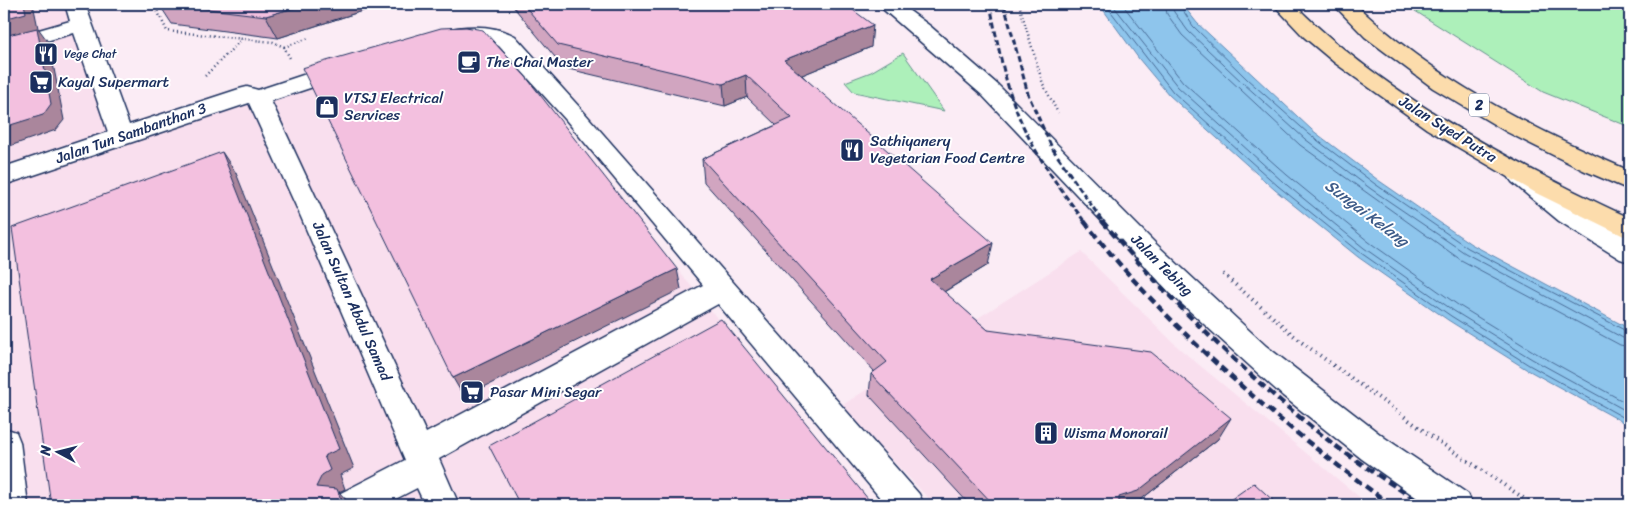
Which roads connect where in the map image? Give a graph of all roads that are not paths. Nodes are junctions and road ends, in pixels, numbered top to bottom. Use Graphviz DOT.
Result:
graph roads {
  1 [pos="886,4"];
  2 [pos="1283,4"];
  3 [pos="1344,4"];
  4 [pos="79,14"];
  5 [pos="424,42"];
  6 [pos="4,47"];
  7 [pos="361,63"];
  8 [pos="258,98"];
  9 [pos="121,136"];
  10 [pos="1514,170"];
  11 [pos="4,176"];
  12 [pos="1630,181"];
  13 [pos="1630,229"];
  14 [pos="1630,252"];
  15 [pos="720,289"];
  16 [pos="4,448"];
  17 [pos="423,460"];
  18 [pos="11,505"];
  19 [pos="351,505"];
  20 [pos="442,505"];
  21 [pos="907,505"];
  22 [pos="1456,505"];
  1 -- 22 [label="street, Jalan Tebing"];
  2 -- 10 [label="main road, Jalan Syed Putra"];
  3 -- 12 [label="main road, 2"];
  4 -- 6 [label="street"];
  4 -- 9 [label="street"];
  5 -- 15 [label="street"];
  7 -- 8 [label="street, Jalan Tun Sambanthan 3"];
  8 -- 9 [label="street, Jalan Tun Sambanthan 3"];
  8 -- 17 [label="street, Jalan Sultan Abdul Samad"];
  9 -- 11 [label="street, Jalan Tun Sambanthan 3"];
  10 -- 13 [label="main road, Jalan Syed Putra"];
  10 -- 14 [label="street"];
  15 -- 17 [label="street"];
  15 -- 21 [label="street"];
  16 -- 18 [label="street"];
  17 -- 19 [label="street"];
  17 -- 20 [label="street, Jalan Sultan Abdul Samad"];
}
